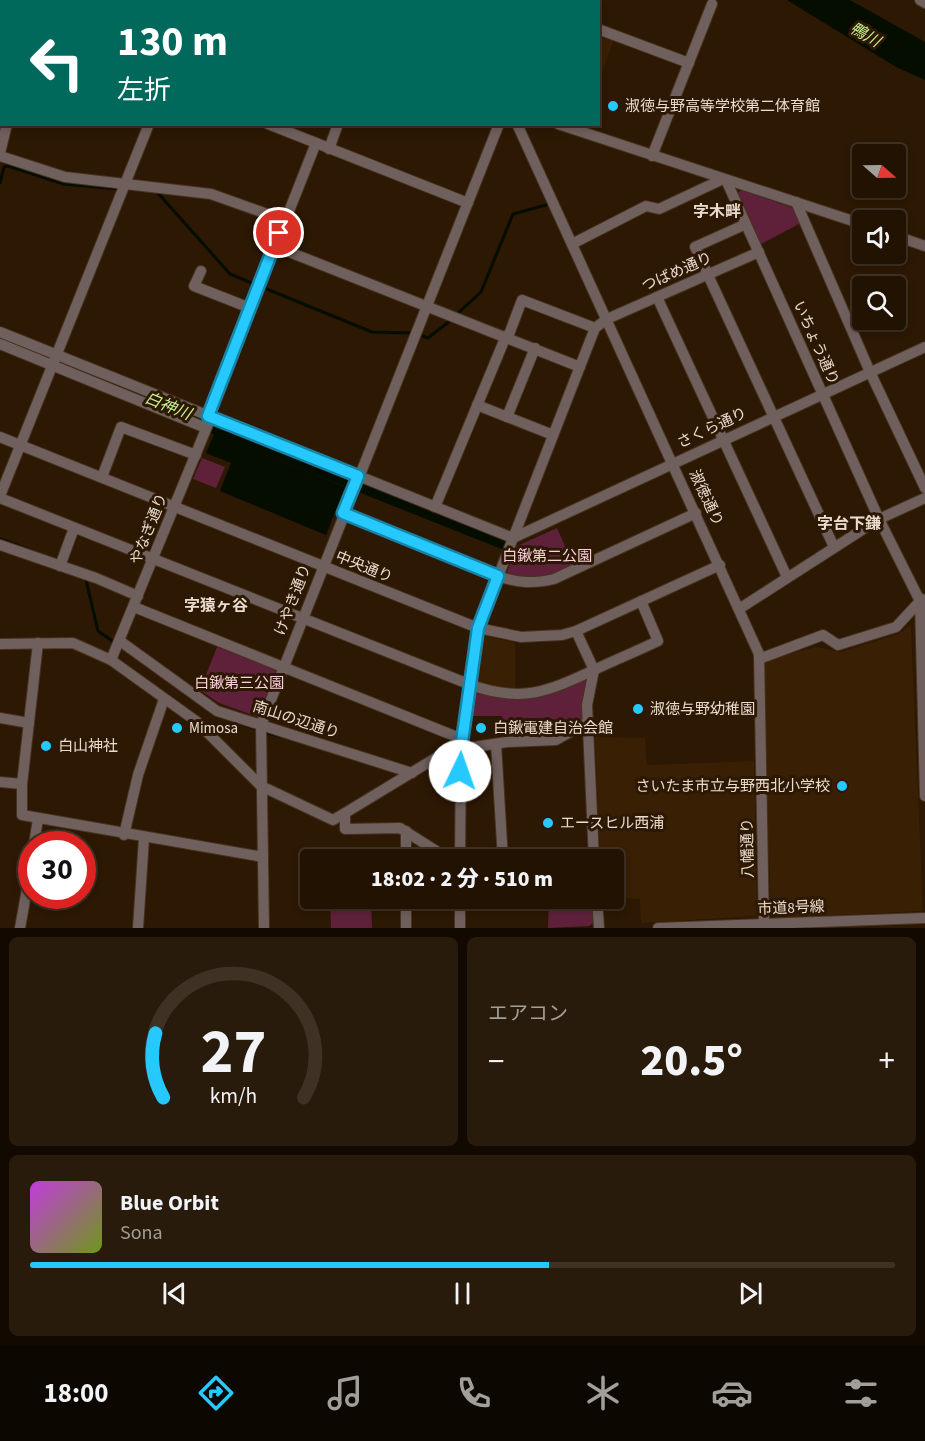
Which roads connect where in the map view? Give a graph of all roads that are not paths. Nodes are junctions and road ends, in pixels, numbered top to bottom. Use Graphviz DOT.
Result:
graph roads {
  1 [pos="920,0"];
  2 [pos="925,3"];
  3 [pos="712,4"];
  4 [pos="600,30"];
  5 [pos="689,63"];
  6 [pos="7,126"];
  7 [pos="148,126"];
  8 [pos="273,126"];
  9 [pos="337,126"];
  10 [pos="498,126"];
  11 [pos="518,126"];
  12 [pos="564,126"];
  13 [pos="316,143"];
  14 [pos="329,148"];
  15 [pos="0,155"];
  16 [pos="652,156"];
  17 [pos="725,179"];
  18 [pos="125,184"];
  19 [pos="796,202"];
  20 [pos="468,203"];
  21 [pos="284,220"];
  22 [pos="852,221"];
  23 [pos="746,224"];
  24 [pos="906,239"];
  25 [pos="572,244"];
  26 [pos="274,246"];
  27 [pos="925,246"];
  28 [pos="759,252"];
  29 [pos="201,271"];
  30 [pos="708,275"];
  31 [pos="657,297"];
  32 [pos="428,306"];
  33 [pos="250,308"];
  34 [pos="607,319"];
  35 [pos="595,328"];
  36 [pos="0,332"];
  37 [pos="507,336"];
  38 [pos="0,344"];
  39 [pos="925,347"];
  40 [pos="535,348"];
  41 [pos="54,360"];
  42 [pos="580,367"];
  43 [pos="870,372"];
  44 [pos="823,394"];
  45 [pos="477,405"];
  46 [pos="507,417"];
  47 [pos="774,417"];
  48 [pos="208,421"];
  49 [pos="553,435"];
  50 [pos="0,436"];
  51 [pos="724,439"];
  52 [pos="21,445"];
  53 [pos="196,454"];
  54 [pos="673,463"];
  55 [pos="102,477"];
  56 [pos="356,480"];
  57 [pos="925,488"];
  58 [pos="0,497"];
  59 [pos="925,498"];
  60 [pos="175,507"];
  61 [pos="435,507"];
  62 [pos="343,513"];
  63 [pos="696,513"];
  64 [pos="879,519"];
  65 [pos="74,528"];
  66 [pos="513,538"];
  67 [pos="0,545"];
  68 [pos="834,548"];
  69 [pos="154,558"];
  70 [pos="720,565"];
  71 [pos="60,566"];
  72 [pos="322,566"];
  73 [pos="498,576"];
  74 [pos="787,577"];
  75 [pos="922,599"];
  76 [pos="136,601"];
  77 [pos="641,602"];
  78 [pos="740,609"];
  79 [pos="302,617"];
  80 [pos="478,628"];
  81 [pos="576,631"];
  82 [pos="120,641"];
  83 [pos="0,644"];
  84 [pos="38,644"];
  85 [pos="759,659"];
  86 [pos="111,660"];
  87 [pos="922,661"];
  88 [pos="283,666"];
  89 [pos="594,670"];
  90 [pos="471,685"];
  91 [pos="164,699"];
  92 [pos="0,718"];
  93 [pos="588,722"];
  94 [pos="29,723"];
  95 [pos="261,725"];
  96 [pos="461,744"];
  97 [pos="496,744"];
  98 [pos="412,772"];
  99 [pos="0,782"];
  100 [pos="22,784"];
  101 [pos="261,786"];
  102 [pos="925,796"];
  103 [pos="345,813"];
  104 [pos="38,819"];
  105 [pos="36,831"];
  106 [pos="406,831"];
  107 [pos="124,835"];
  108 [pos="144,838"];
  109 [pos="406,849"];
  110 [pos="438,849"];
  111 [pos="458,849"];
  112 [pos="502,849"];
  113 [pos="594,849"];
  114 [pos="263,857"];
  115 [pos="23,909"];
  116 [pos="406,909"];
  117 [pos="460,909"];
  118 [pos="598,909"];
  119 [pos="925,918"];
  120 [pos="764,926"];
  121 [pos="20,928"];
  122 [pos="138,928"];
  123 [pos="264,928"];
  124 [pos="406,928"];
  125 [pos="460,928"];
  126 [pos="599,928"];
  127 [pos="658,928"];
  1 -- 2 [label="street"];
  3 -- 5 [label="street"];
  4 -- 5 [label="street"];
  5 -- 16 [label="street"];
  6 -- 15 [label="street"];
  7 -- 18 [label="street"];
  8 -- 13 [label="street"];
  9 -- 14 [label="street"];
  10 -- 20 [label="street, けやき通り"];
  11 -- 25 [label="street, 淑徳通り"];
  12 -- 16 [label="street"];
  13 -- 14 [label="street"];
  13 -- 21 [label="street, やなぎ通り"];
  14 -- 20 [label="street"];
  15 -- 18 [label="street"];
  16 -- 17 [label="street"];
  17 -- 19 [label="street"];
  17 -- 23 [label="street, いちょう通り"];
  17 -- 25 [label="street"];
  18 -- 21 [label="street"];
  18 -- 41 [label="street"];
  19 -- 22 [label="street"];
  19 -- 43 [label="street"];
  20 -- 32 [label="street, けやき通り"];
  21 -- 26 [label="street, やなぎ通り"];
  23 -- 28 [label="street, いちょう通り"];
  23 -- 30 [label="street"];
  24 -- 27 [label="street"];
  25 -- 34 [label="street, 淑徳通り"];
  26 -- 32 [label="street"];
  26 -- 33 [label="street, やなぎ通り"];
  28 -- 30 [label="street, つばめ通り"];
  28 -- 44 [label="street, いちょう通り"];
  29 -- 33 [label="street"];
  30 -- 31 [label="street, つばめ通り"];
  30 -- 47 [label="street"];
  31 -- 34 [label="street, つばめ通り"];
  31 -- 51 [label="street"];
  32 -- 37 [label="street"];
  32 -- 56 [label="street, けやき通り"];
  33 -- 48 [label="street, やなぎ通り"];
  34 -- 35 [label="street, つばめ通り"];
  34 -- 54 [label="street, 淑徳通り"];
  35 -- 37 [label="street"];
  35 -- 42 [label="street"];
  36 -- 41 [label="street"];
  37 -- 40 [label="street"];
  37 -- 45 [label="street"];
  38 -- 41 [label="street"];
  39 -- 43 [label="street, さくら通り"];
  40 -- 42 [label="street"];
  40 -- 46 [label="street"];
  41 -- 48 [label="street"];
  41 -- 52 [label="street"];
  42 -- 49 [label="street"];
  43 -- 44 [label="street, さくら通り"];
  43 -- 57 [label="street"];
  44 -- 47 [label="street, さくら通り"];
  44 -- 64 [label="street, いちょう通り"];
  45 -- 46 [label="street"];
  45 -- 61 [label="street"];
  46 -- 49 [label="street"];
  47 -- 51 [label="street, さくら通り"];
  47 -- 68 [label="street"];
  48 -- 53 [label="street, やなぎ通り"];
  48 -- 56 [label="street"];
  49 -- 66 [label="street"];
  50 -- 52 [label="street, 中央通り"];
  51 -- 54 [label="street, さくら通り"];
  51 -- 74 [label="street"];
  52 -- 55 [label="street, 中央通り"];
  52 -- 58 [label="street"];
  53 -- 55 [label="street"];
  53 -- 60 [label="street, やなぎ通り"];
  54 -- 63 [label="street, 淑徳通り"];
  54 -- 66 [label="street, さくら通り"];
  55 -- 60 [label="street, 中央通り"];
  56 -- 61 [label="street"];
  56 -- 62 [label="street, けやき通り"];
  58 -- 65 [label="street"];
  59 -- 64 [label="street"];
  60 -- 69 [label="street, やなぎ通り"];
  60 -- 72 [label="street, 中央通り"];
  61 -- 66 [label="street"];
  62 -- 72 [label="street, けやき通り"];
  62 -- 73 [label="street"];
  63 -- 70 [label="street, 淑徳通り"];
  63 -- 73 [label="street"];
  64 -- 68 [label="street"];
  64 -- 75 [label="street, いちょう通り"];
  65 -- 69 [label="street"];
  65 -- 71 [label="street"];
  66 -- 73 [label="street"];
  67 -- 71 [label="street"];
  68 -- 74 [label="street"];
  69 -- 76 [label="street, やなぎ通り"];
  69 -- 79 [label="street"];
  70 -- 77 [label="street, 中央通り"];
  70 -- 78 [label="street, 淑徳通り"];
  71 -- 76 [label="street"];
  72 -- 79 [label="street, けやき通り"];
  72 -- 80 [label="street, 中央通り"];
  73 -- 80 [label="street"];
  74 -- 78 [label="street"];
  75 -- 85 [label="street"];
  75 -- 87 [label="street"];
  76 -- 82 [label="street, やなぎ通り"];
  76 -- 88 [label="street"];
  77 -- 81 [label="street, 中央通り"];
  77 -- 89 [label="street"];
  78 -- 85 [label="street, 淑徳通り"];
  79 -- 88 [label="street, けやき通り"];
  79 -- 90 [label="street"];
  80 -- 81 [label="street, 中央通り"];
  80 -- 90 [label="street"];
  81 -- 89 [label="street"];
  82 -- 86 [label="street, やなぎ通り"];
  82 -- 95 [label="street, 南山の辺通り"];
  83 -- 84 [label="street"];
  84 -- 86 [label="street"];
  84 -- 94 [label="street"];
  85 -- 120 [label="street, 八幡通り"];
  86 -- 91 [label="street"];
  87 -- 102 [label="street"];
  88 -- 95 [label="street, けやき通り"];
  88 -- 96 [label="street"];
  89 -- 90 [label="street"];
  89 -- 93 [label="street"];
  90 -- 96 [label="street"];
  91 -- 101 [label="street"];
  91 -- 107 [label="street"];
  92 -- 94 [label="street"];
  93 -- 97 [label="street"];
  93 -- 113 [label="street"];
  94 -- 100 [label="street"];
  95 -- 98 [label="street, 南山の辺通り"];
  95 -- 101 [label="street"];
  96 -- 97 [label="street"];
  96 -- 98 [label="street"];
  96 -- 111 [label="street"];
  97 -- 112 [label="street"];
  98 -- 103 [label="street"];
  99 -- 100 [label="street"];
  100 -- 104 [label="street"];
  101 -- 103 [label="street"];
  101 -- 114 [label="street"];
  103 -- 106 [label="street"];
  104 -- 105 [label="street"];
  104 -- 107 [label="street"];
  106 -- 109 [label="street"];
  106 -- 110 [label="street"];
  107 -- 108 [label="street"];
  108 -- 114 [label="street"];
  108 -- 122 [label="street"];
  114 -- 123 [label="street"];
  115 -- 121 [label="street"];
  116 -- 124 [label="street"];
  117 -- 125 [label="street"];
  118 -- 126 [label="street"];
  119 -- 120 [label="street, 市道8号線"];
  120 -- 127 [label="street, 市道8号線"];
}
